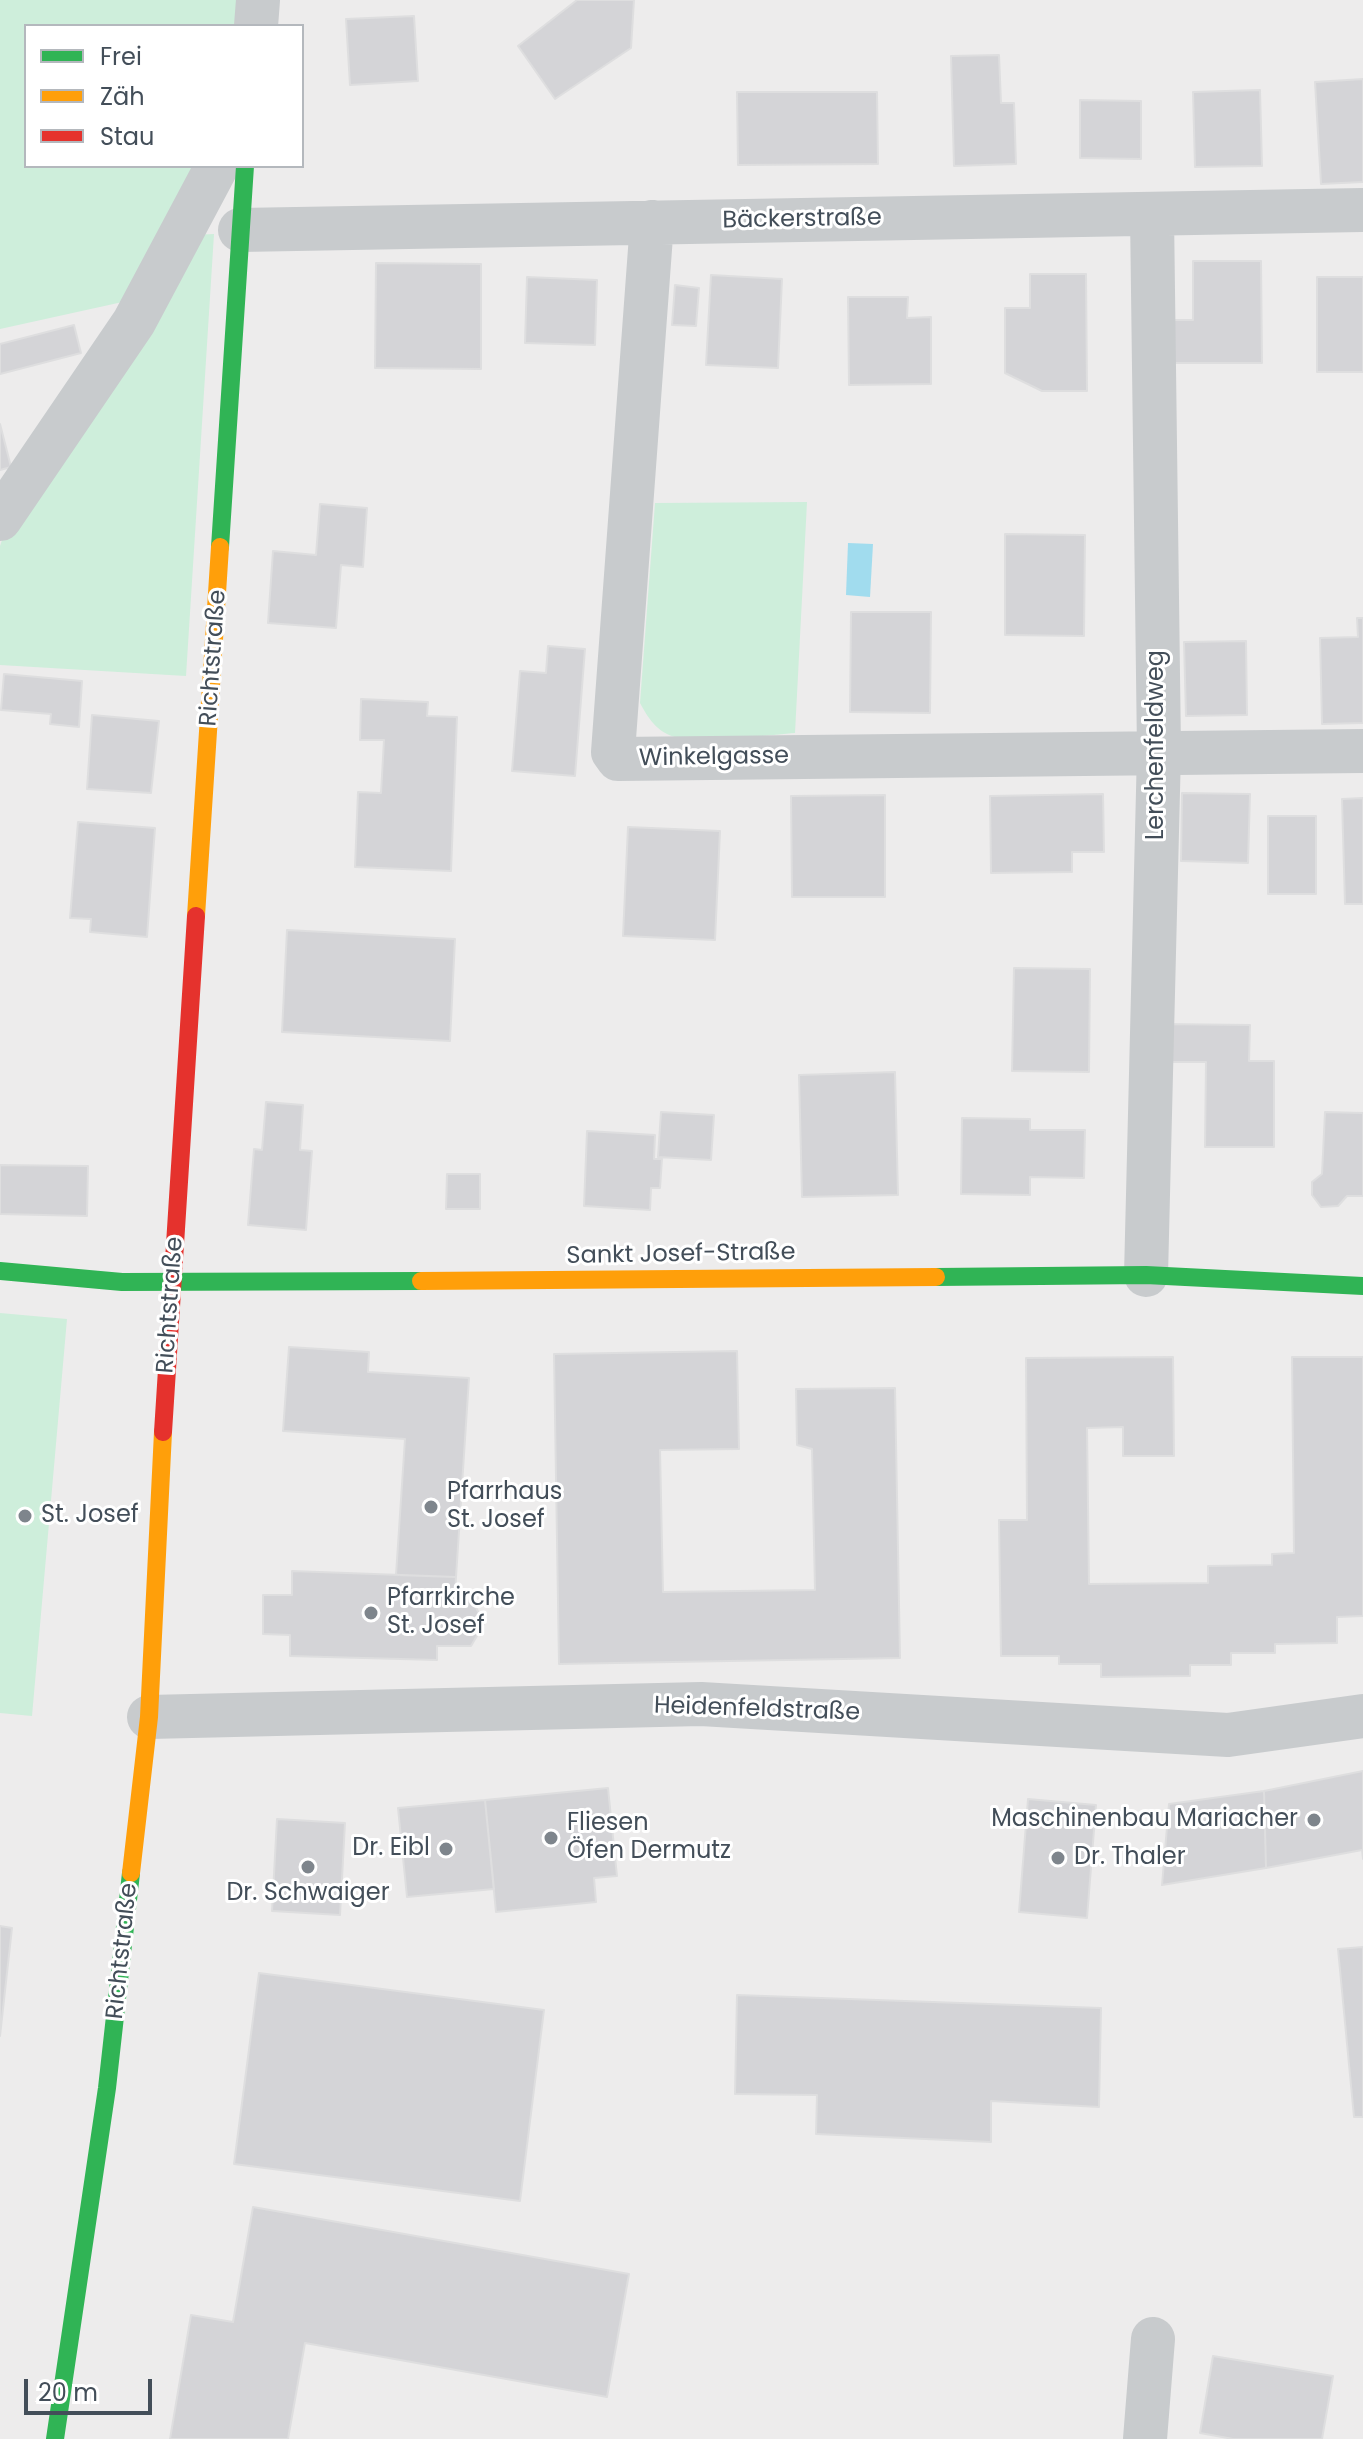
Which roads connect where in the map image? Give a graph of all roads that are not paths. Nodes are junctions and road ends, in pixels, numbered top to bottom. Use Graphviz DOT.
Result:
graph roads {
  1 [pos="258,0"];
  2 [pos="256,24"];
  3 [pos="216,168"];
  4 [pos="245,168"];
  5 [pos="1363,210"];
  6 [pos="1152,214"];
  7 [pos="652,222"];
  8 [pos="240,230"];
  9 [pos="0,519"];
  10 [pos="1159,751"];
  11 [pos="1363,751"];
  12 [pos="0,1271"];
  13 [pos="1146,1275"];
  14 [pos="173,1283"];
  15 [pos="1363,1286"];
  16 [pos="1363,1716"];
  17 [pos="149,1717"];
  18 [pos="1153,2339"];
  19 [pos="55,2439"];
  20 [pos="1145,2439"];
  1 -- 2 [label="street"];
  3 -- 9 [label="street"];
  4 -- 8 [label="street, Richtstraße"];
  5 -- 6 [label="street, Bäckerstraße"];
  6 -- 7 [label="street, Bäckerstraße"];
  6 -- 10 [label="street, Lerchenfeldweg"];
  7 -- 8 [label="street, Bäckerstraße"];
  7 -- 10 [label="street, Winkelgasse"];
  8 -- 14 [label="street, Richtstraße"];
  10 -- 11 [label="street"];
  10 -- 13 [label="street, Lerchenfeldweg"];
  12 -- 14 [label="street, Sankt Josef-Straße"];
  13 -- 14 [label="street, Sankt Josef-Straße"];
  13 -- 15 [label="street, Sankt Josef-Straße"];
  14 -- 17 [label="street, Richtstraße"];
  16 -- 17 [label="street, Heidenfeldstraße"];
  17 -- 19 [label="street, Richtstraße"];
  18 -- 20 [label="street"];
}
